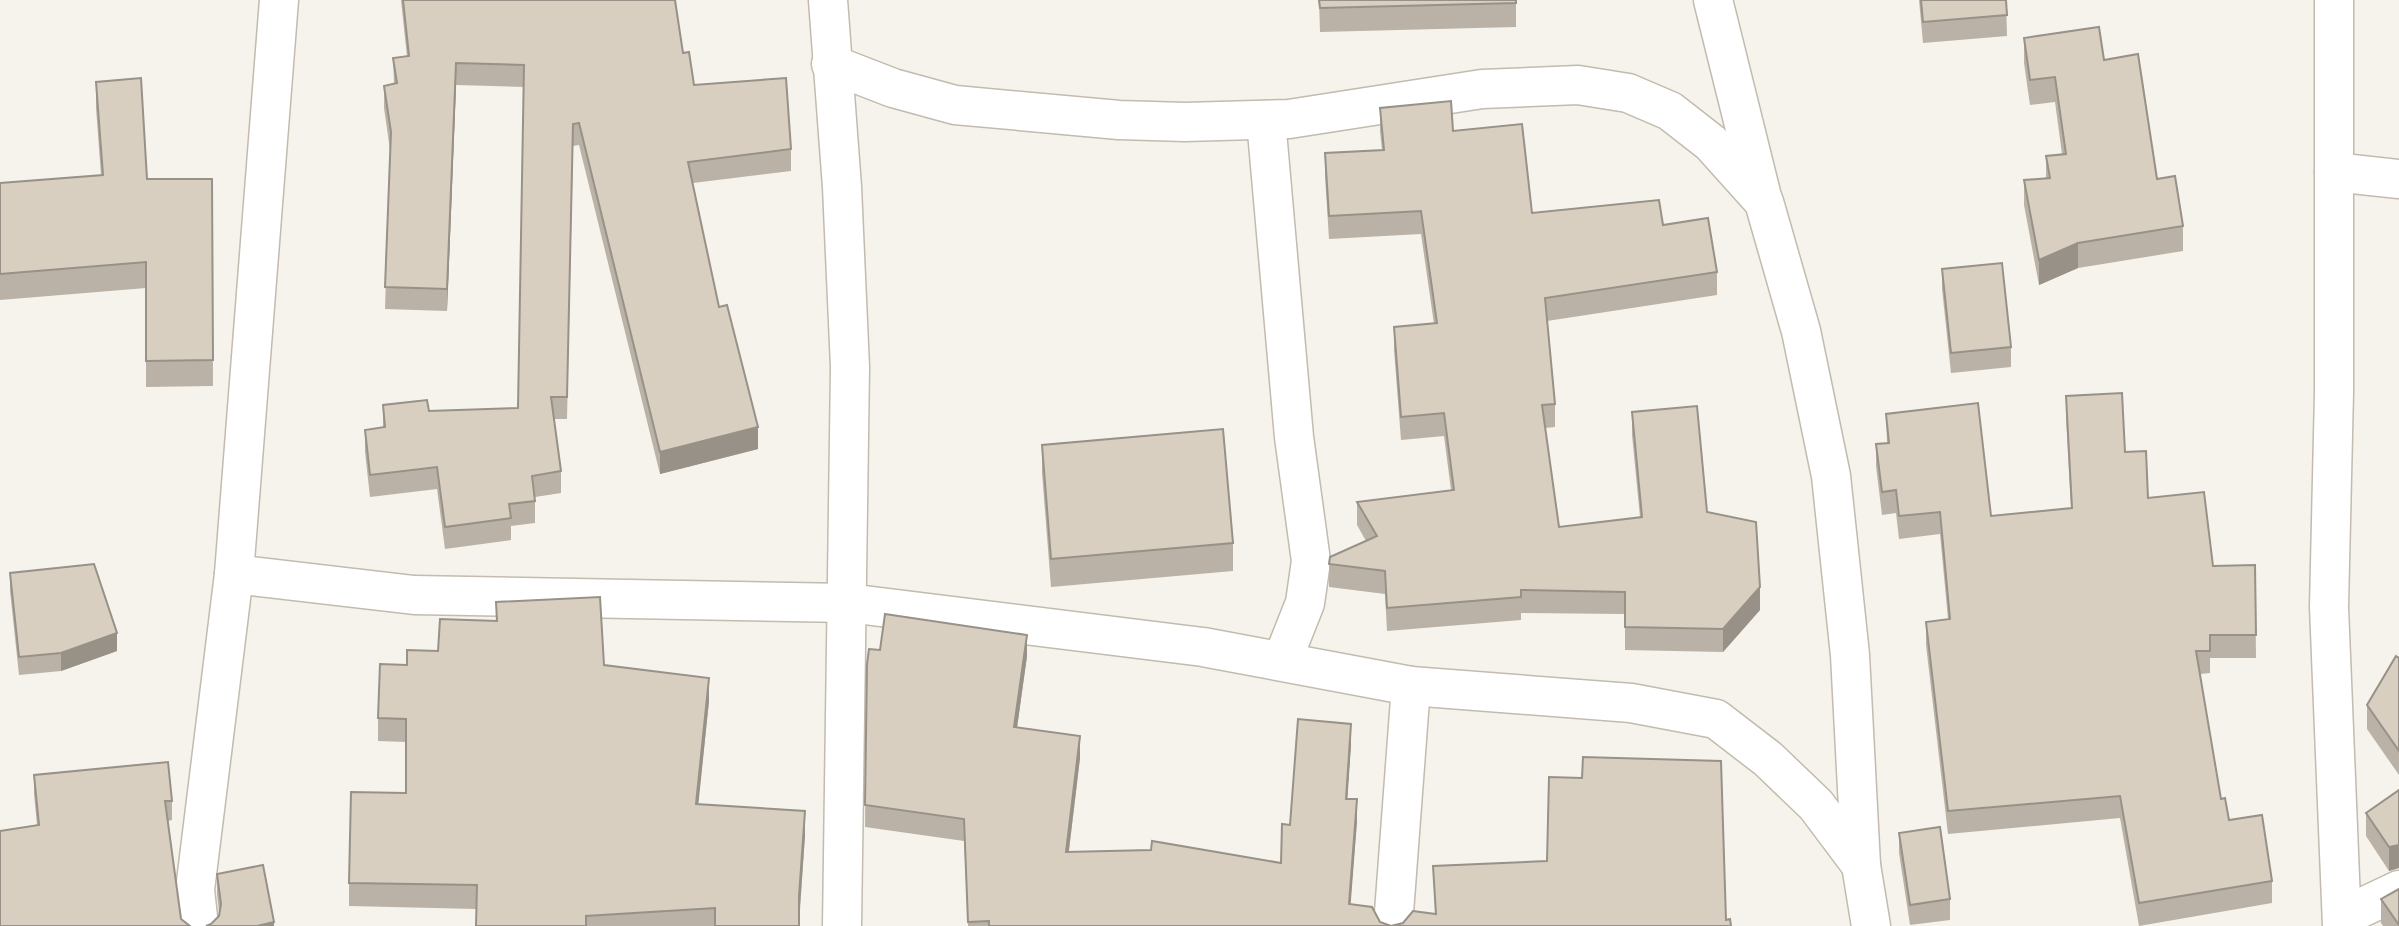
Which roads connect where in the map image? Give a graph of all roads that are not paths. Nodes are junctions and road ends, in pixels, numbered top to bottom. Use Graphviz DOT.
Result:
graph roads {
  1 [pos="279,0"];
  2 [pos="828,0"];
  3 [pos="1713,0"];
  4 [pos="2334,0"];
  5 [pos="831,64"];
  6 [pos="1266,120"];
  7 [pos="2334,172"];
  8 [pos="2399,179"];
  9 [pos="1764,202"];
  10 [pos="234,574"];
  11 [pos="848,603"];
  12 [pos="1282,661"];
  13 [pos="1411,686"];
  14 [pos="1861,865"];
  15 [pos="2399,890"];
  16 [pos="2342,921"];
  17 [pos="199,926"];
  18 [pos="842,926"];
  19 [pos="1393,926"];
  20 [pos="1871,926"];
  1 -- 10 [label="street"];
  2 -- 5 [label="street"];
  3 -- 9 [label="street"];
  4 -- 7 [label="street"];
  5 -- 6 [label="street"];
  5 -- 11 [label="street"];
  6 -- 9 [label="street"];
  6 -- 12 [label="street"];
  7 -- 8 [label="street"];
  7 -- 16 [label="street"];
  9 -- 14 [label="street"];
  10 -- 11 [label="street"];
  10 -- 17 [label="street"];
  11 -- 12 [label="street"];
  11 -- 18 [label="street"];
  12 -- 13 [label="street"];
  13 -- 14 [label="street"];
  13 -- 19 [label="street"];
  14 -- 20 [label="street"];
  15 -- 16 [label="street"];
}
